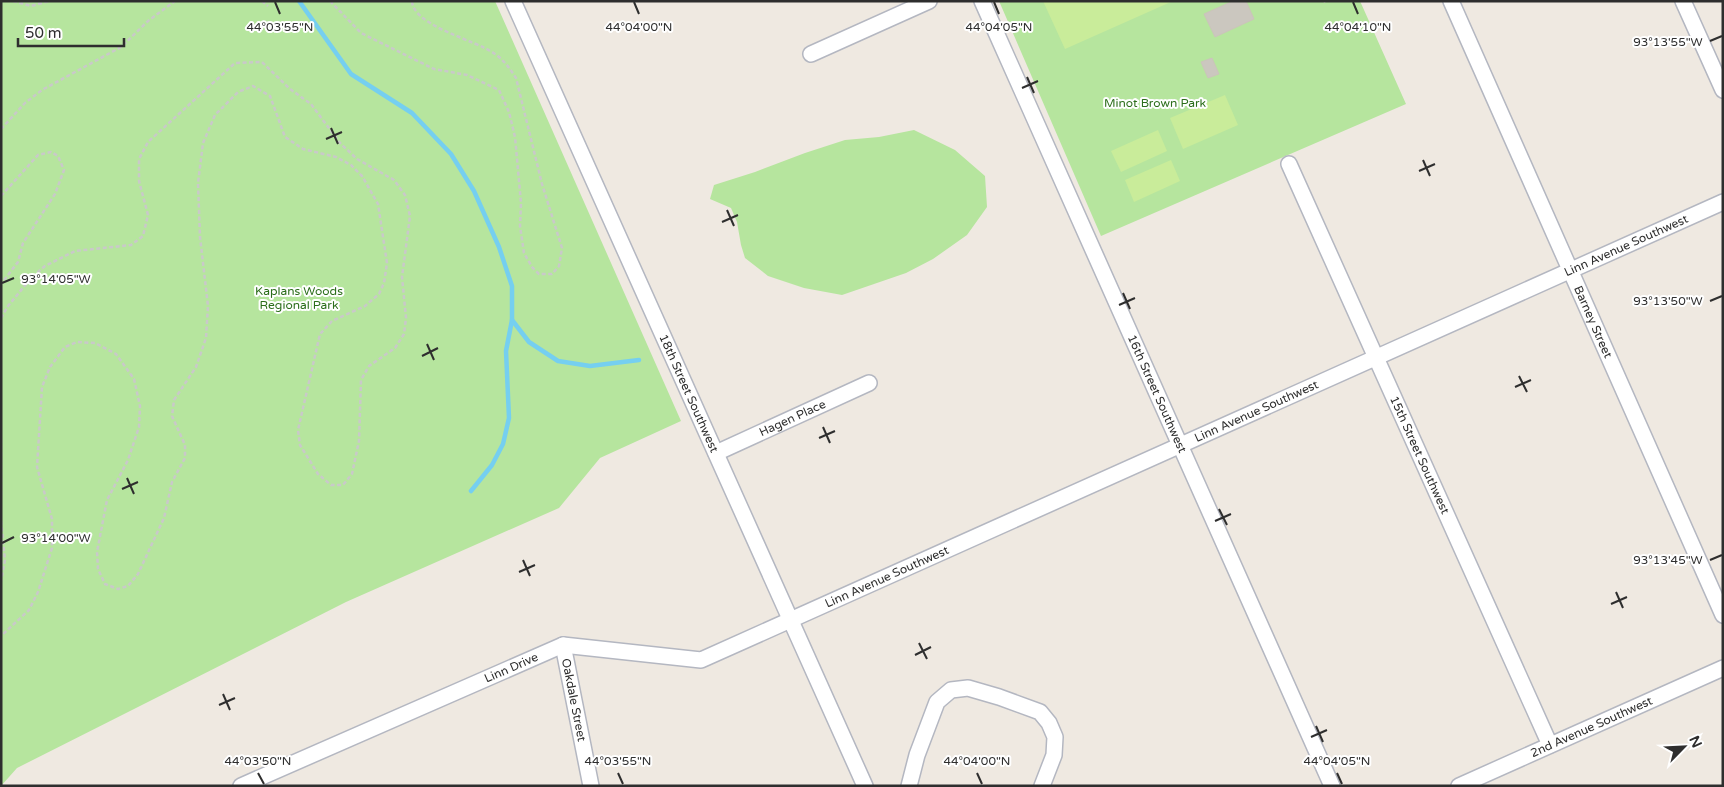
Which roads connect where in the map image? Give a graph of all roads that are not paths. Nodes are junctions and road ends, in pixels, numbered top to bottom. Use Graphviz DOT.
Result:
graph roads {
  1 [pos="513,1"];
  2 [pos="929,1"];
  3 [pos="982,1"];
  4 [pos="1450,1"];
  5 [pos="1683,1"];
  6 [pos="811,54"];
  7 [pos="1723,90"];
  8 [pos="1289,164"];
  9 [pos="1723,202"];
  10 [pos="1570,271"];
  11 [pos="1376,358"];
  12 [pos="869,383"];
  13 [pos="1181,446"];
  14 [pos="716,453"];
  15 [pos="1723,615"];
  16 [pos="791,621"];
  17 [pos="564,645"];
  18 [pos="1723,668"];
  19 [pos="1550,745"];
  20 [pos="241,786"];
  21 [pos="591,786"];
  22 [pos="865,786"];
  23 [pos="909,786"];
  24 [pos="1042,786"];
  25 [pos="1332,786"];
  26 [pos="1459,786"];
  1 -- 14 [label="street, 18th Street Southwest"];
  2 -- 6 [label="street"];
  3 -- 13 [label="street, 16th Street Southwest"];
  4 -- 10 [label="street, Barney Street"];
  5 -- 7 [label="street"];
  8 -- 11 [label="street, 15th Street Southwest"];
  9 -- 10 [label="street, Linn Avenue Southwest"];
  10 -- 11 [label="street, Linn Avenue Southwest"];
  10 -- 15 [label="street, Barney Street"];
  11 -- 13 [label="street, Linn Avenue Southwest"];
  11 -- 19 [label="street, 15th Street Southwest"];
  12 -- 14 [label="street, Hagen Place"];
  13 -- 16 [label="street, Linn Avenue Southwest"];
  13 -- 25 [label="street, 16th Street Southwest"];
  14 -- 16 [label="street, 18th Street Southwest"];
  16 -- 17 [label="street, Linn Drive"];
  16 -- 22 [label="street, 18th Street Southwest"];
  17 -- 20 [label="street, Linn Drive"];
  17 -- 21 [label="street, Oakdale Street"];
  18 -- 19 [label="street, 2nd Avenue Southwest"];
  19 -- 26 [label="street, 2nd Avenue Southwest"];
  23 -- 24 [label="street"];
}
